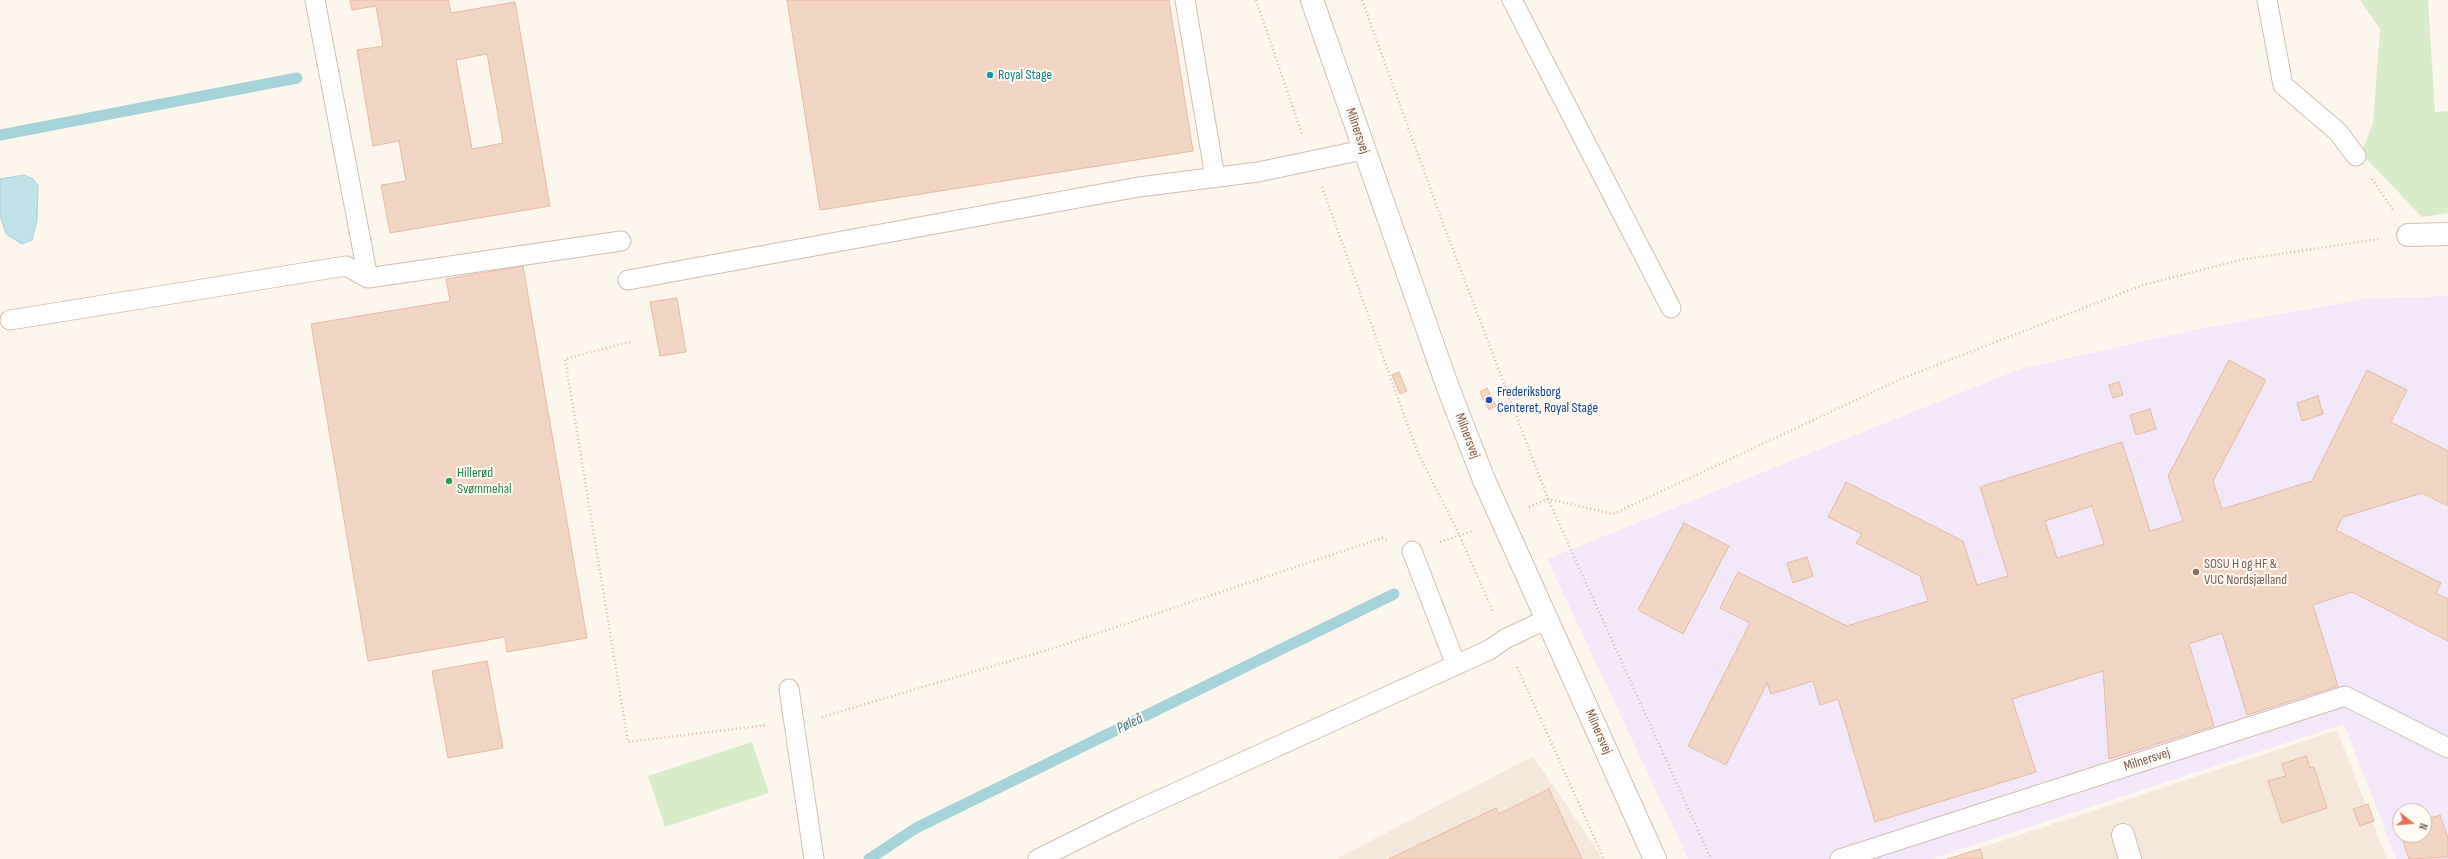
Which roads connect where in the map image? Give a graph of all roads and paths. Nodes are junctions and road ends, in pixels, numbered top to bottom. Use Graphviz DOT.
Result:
graph roads {
  1 [pos="315,0"];
  2 [pos="1185,0"];
  3 [pos="1256,0"];
  4 [pos="1312,0"];
  5 [pos="1362,0"];
  6 [pos="1512,0"];
  7 [pos="2267,0"];
  8 [pos="1363,150"];
  9 [pos="2356,156"];
  10 [pos="1312,160"];
  11 [pos="1215,177"];
  12 [pos="2448,234"];
  13 [pos="2408,235"];
  14 [pos="621,241"];
  15 [pos="368,278"];
  16 [pos="628,280"];
  17 [pos="1671,308"];
  18 [pos="10,320"];
  19 [pos="630,342"];
  20 [pos="1548,499"];
  21 [pos="1460,536"];
  22 [pos="1412,551"];
  23 [pos="1547,619"];
  24 [pos="1505,639"];
  25 [pos="1456,665"];
  26 [pos="789,689"];
  27 [pos="793,725"];
  28 [pos="2448,748"];
  29 [pos="2123,835"];
  30 [pos="814,859"];
  31 [pos="1038,859"];
  32 [pos="1604,859"];
  33 [pos="1655,859"];
  34 [pos="1711,859"];
  35 [pos="1840,859"];
  36 [pos="2130,859"];
  1 -- 15 [label="lane"];
  2 -- 11 [label="lane"];
  3 -- 10 [label="path"];
  4 -- 8 [label="street, Milnersvej"];
  5 -- 20 [label="path"];
  6 -- 17 [label="lane"];
  7 -- 9 [label="lane"];
  8 -- 10 [label="lane"];
  8 -- 23 [label="street, Milnersvej"];
  9 -- 13 [label="path"];
  10 -- 11 [label="lane"];
  10 -- 21 [label="path"];
  11 -- 16 [label="lane"];
  12 -- 13 [label="street"];
  13 -- 20 [label="path"];
  14 -- 15 [label="lane"];
  15 -- 18 [label="lane"];
  19 -- 27 [label="path"];
  20 -- 34 [label="path"];
  21 -- 22 [label="path"];
  21 -- 24 [label="path"];
  22 -- 25 [label="lane"];
  22 -- 27 [label="path"];
  23 -- 24 [label="lane"];
  23 -- 33 [label="street, Milnersvej"];
  24 -- 25 [label="lane"];
  24 -- 32 [label="path"];
  25 -- 31 [label="lane"];
  26 -- 27 [label="lane"];
  27 -- 30 [label="lane"];
  28 -- 35 [label="lane, Milnersvej"];
  29 -- 36 [label="street"];
}
